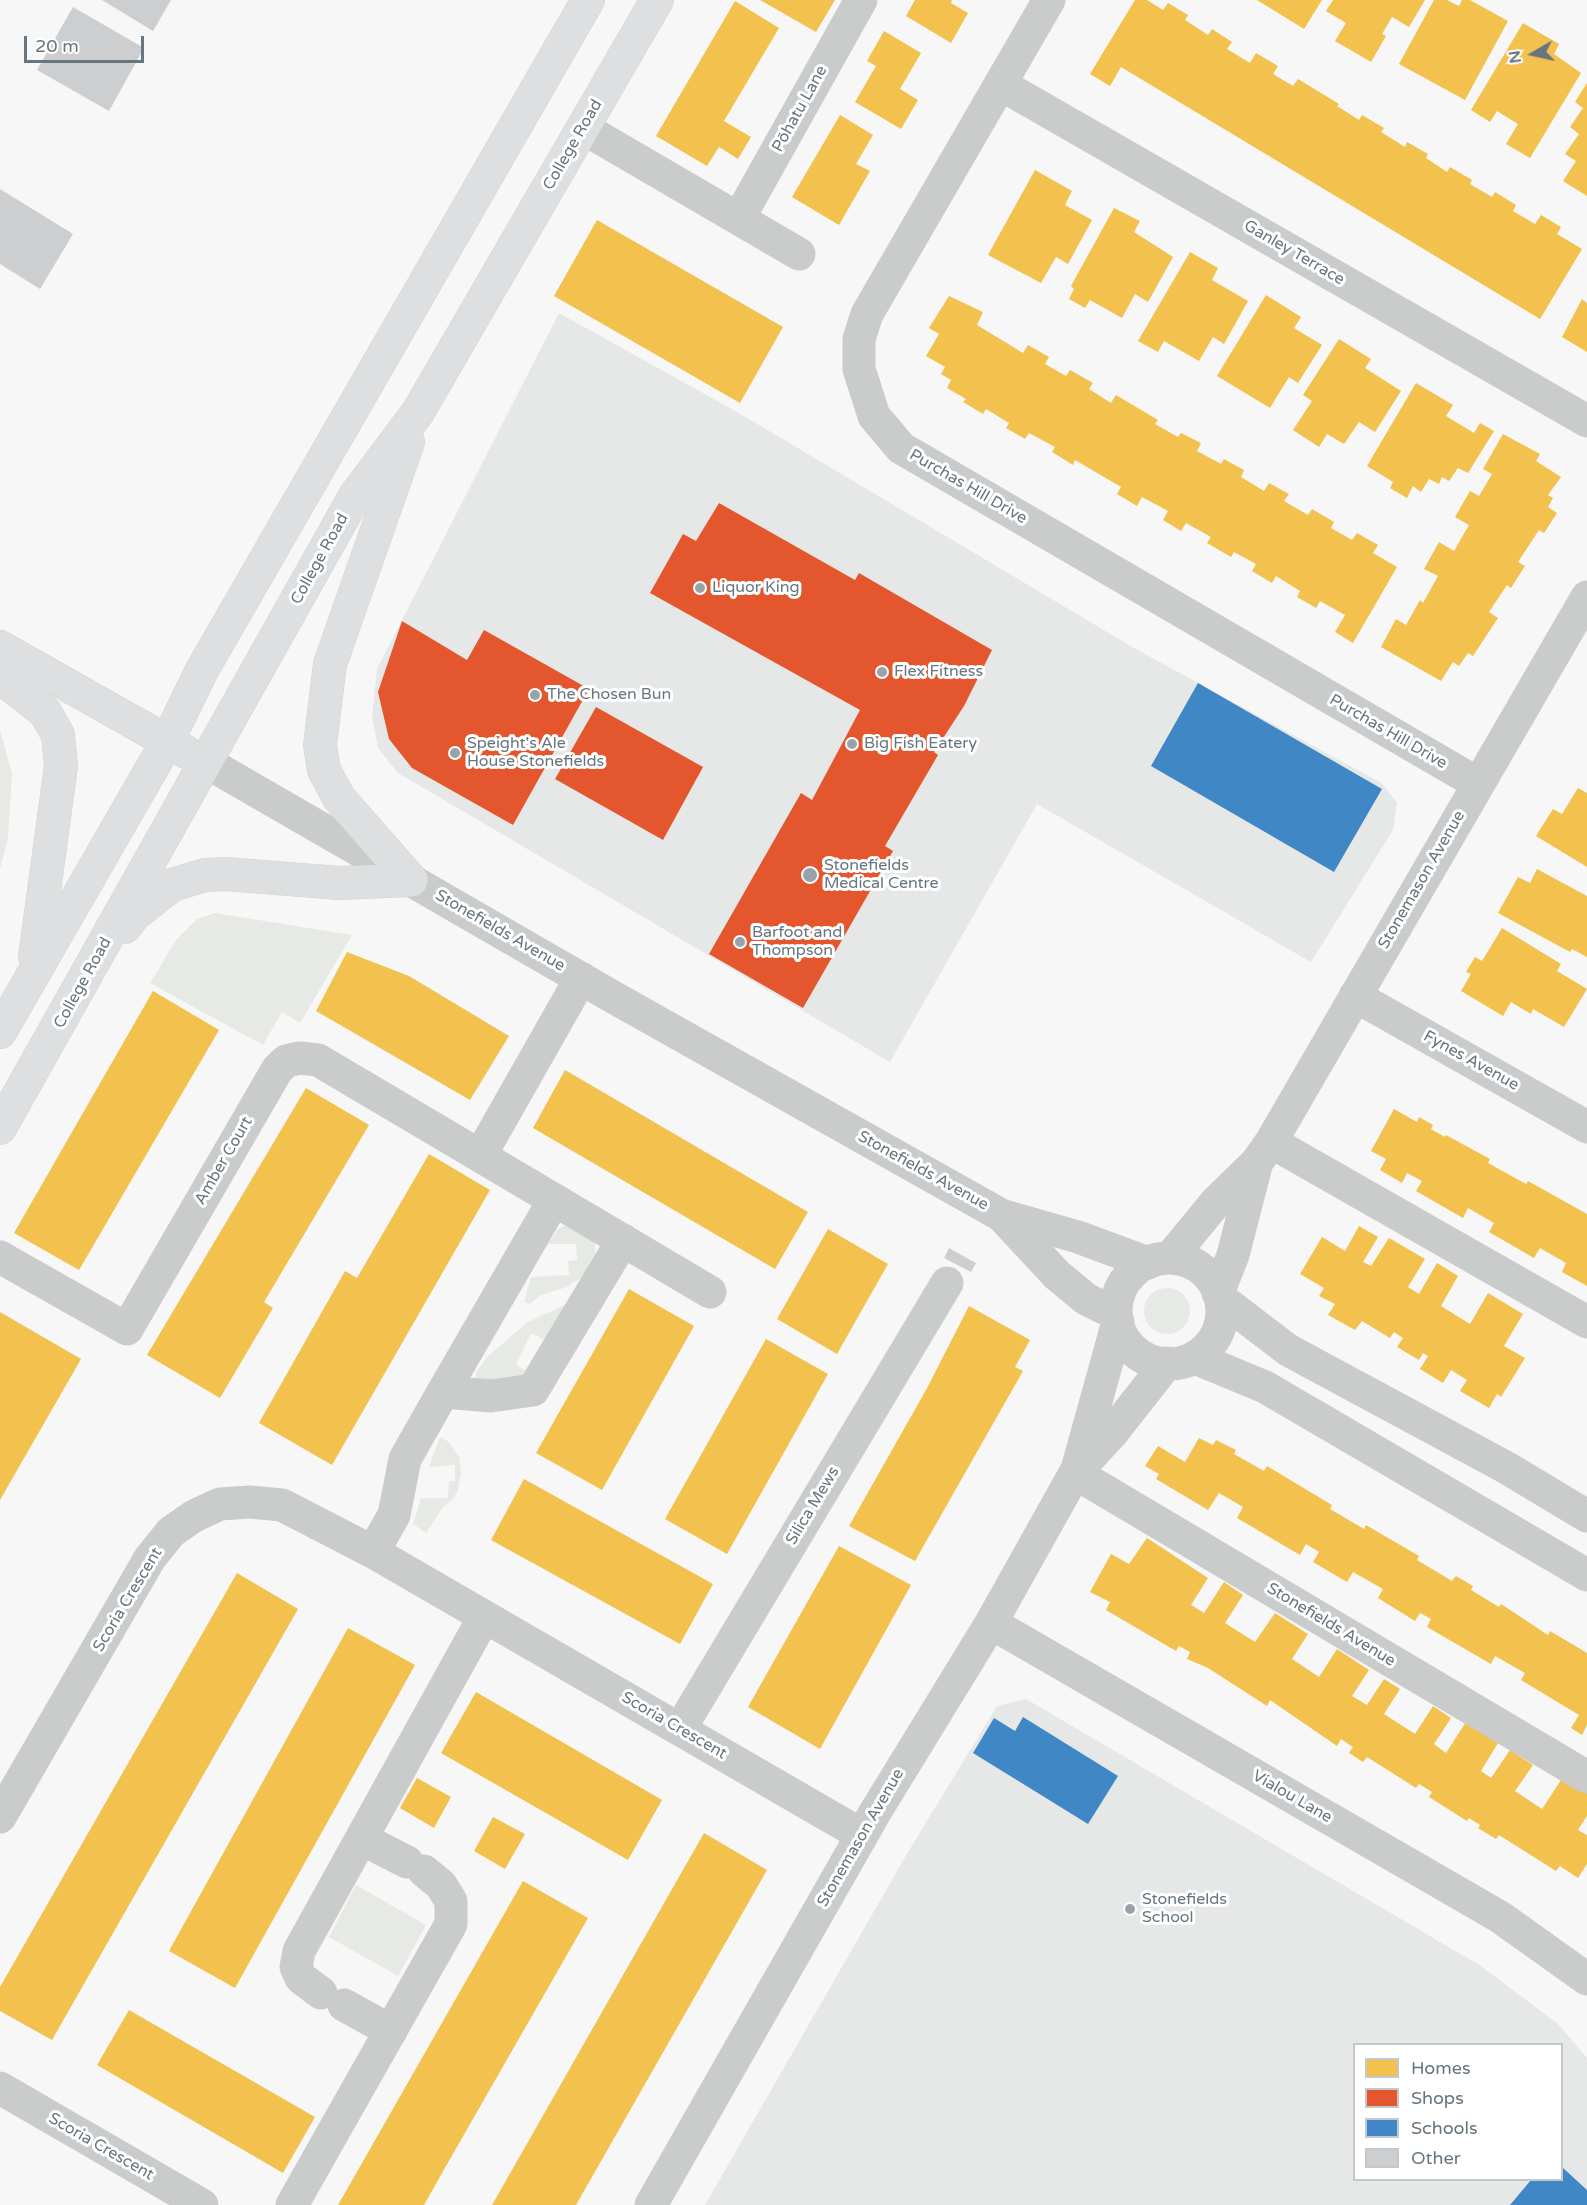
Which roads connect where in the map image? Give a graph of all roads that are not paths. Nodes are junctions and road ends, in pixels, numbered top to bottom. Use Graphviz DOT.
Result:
graph roads {
  1 [pos="588,0"];
  2 [pos="657,0"];
  3 [pos="861,0"];
  4 [pos="1049,0"];
  5 [pos="1000,84"];
  6 [pos="583,128"];
  7 [pos="739,218"];
  8 [pos="799,254"];
  9 [pos="418,412"];
  10 [pos="1587,421"];
  11 [pos="1587,597"];
  12 [pos="0,646"];
  13 [pos="0,677"];
  14 [pos="167,742"];
  15 [pos="207,762"];
  16 [pos="1477,783"];
  17 [pos="411,880"];
  18 [pos="33,974"];
  19 [pos="581,978"];
  20 [pos="80,988"];
  21 [pos="1355,996"];
  22 [pos="0,1032"];
  23 [pos="1587,1127"];
  24 [pos="0,1128"];
  25 [pos="1264,1152"];
  26 [pos="480,1156"];
  27 [pos="554,1200"];
  28 [pos="1001,1215"];
  29 [pos="623,1240"];
  30 [pos="0,1257"];
  31 [pos="1159,1261"];
  32 [pos="947,1283"];
  33 [pos="710,1292"];
  34 [pos="1219,1295"];
  35 [pos="1117,1318"];
  36 [pos="1587,1322"];
  37 [pos="1181,1361"];
  38 [pos="443,1392"];
  39 [pos="1075,1473"];
  40 [pos="1587,1516"];
  41 [pos="373,1552"];
  42 [pos="1587,1575"];
  43 [pos="484,1617"];
  44 [pos="991,1623"];
  45 [pos="680,1729"];
  46 [pos="1587,1777"];
  47 [pos="0,1817"];
  48 [pos="862,1835"];
  49 [pos="362,1839"];
  50 [pos="1584,1968"];
  51 [pos="391,2031"];
  52 [pos="0,2088"];
  53 [pos="202,2205"];
  54 [pos="292,2205"];
  55 [pos="651,2205"];
  1 -- 14 [label="main road"];
  2 -- 6 [label="main road, College Road"];
  3 -- 7 [label="street, Pōhatu Lane"];
  4 -- 5 [label="street, Purchas Hill Drive"];
  5 -- 10 [label="street, Ganley Terrace"];
  5 -- 16 [label="street, Purchas Hill Drive"];
  6 -- 7 [label="street"];
  6 -- 9 [label="main road, College Road"];
  7 -- 8 [label="street"];
  9 -- 15 [label="main road, College Road"];
  9 -- 17 [label="main road"];
  11 -- 16 [label="street, Stonemason Avenue"];
  12 -- 14 [label="main road, Stonefields Avenue"];
  13 -- 18 [label="main road"];
  14 -- 15 [label="main road, Stonefields Avenue"];
  14 -- 18 [label="main road"];
  15 -- 17 [label="street, Stonefields Avenue"];
  15 -- 20 [label="main road, College Road"];
  16 -- 21 [label="street, Stonemason Avenue"];
  17 -- 19 [label="street, Stonefields Avenue"];
  17 -- 20 [label="main road"];
  18 -- 22 [label="main road"];
  19 -- 26 [label="street"];
  19 -- 28 [label="street, Stonefields Avenue"];
  20 -- 24 [label="main road, College Road"];
  21 -- 23 [label="street, Fynes Avenue"];
  21 -- 25 [label="street, Stonemason Avenue"];
  25 -- 31 [label="street, Stonemason Avenue"];
  25 -- 34 [label="street, Stonemason Avenue"];
  25 -- 36 [label="street"];
  26 -- 27 [label="street, Amber Court"];
  26 -- 30 [label="street, Amber Court"];
  27 -- 29 [label="street, Amber Court"];
  27 -- 38 [label="street"];
  28 -- 31 [label="street, Stonefields Avenue"];
  28 -- 35 [label="street, Stonefields Avenue"];
  29 -- 33 [label="street, Amber Court"];
  29 -- 38 [label="street"];
  31 -- 34 [label="street"];
  31 -- 35 [label="street"];
  32 -- 45 [label="street, Silica Mews"];
  34 -- 37 [label="street"];
  34 -- 40 [label="street"];
  35 -- 37 [label="street"];
  35 -- 39 [label="street, Stonemason Avenue"];
  37 -- 39 [label="street, Stonemason Avenue"];
  37 -- 42 [label="street"];
  38 -- 41 [label="street"];
  39 -- 44 [label="street, Stonemason Avenue"];
  39 -- 46 [label="street, Stonefields Avenue"];
  41 -- 43 [label="street, Scoria Crescent"];
  41 -- 47 [label="street, Scoria Crescent"];
  43 -- 45 [label="street, Scoria Crescent"];
  43 -- 49 [label="street"];
  44 -- 48 [label="street, Stonemason Avenue"];
  44 -- 50 [label="street, Vialou Lane"];
  45 -- 48 [label="street, Scoria Crescent"];
  48 -- 55 [label="street, Stonemason Avenue"];
  49 -- 51 [label="street"];
  49 -- 51 [label="street"];
  51 -- 54 [label="street"];
  52 -- 53 [label="street, Scoria Crescent"];
}
